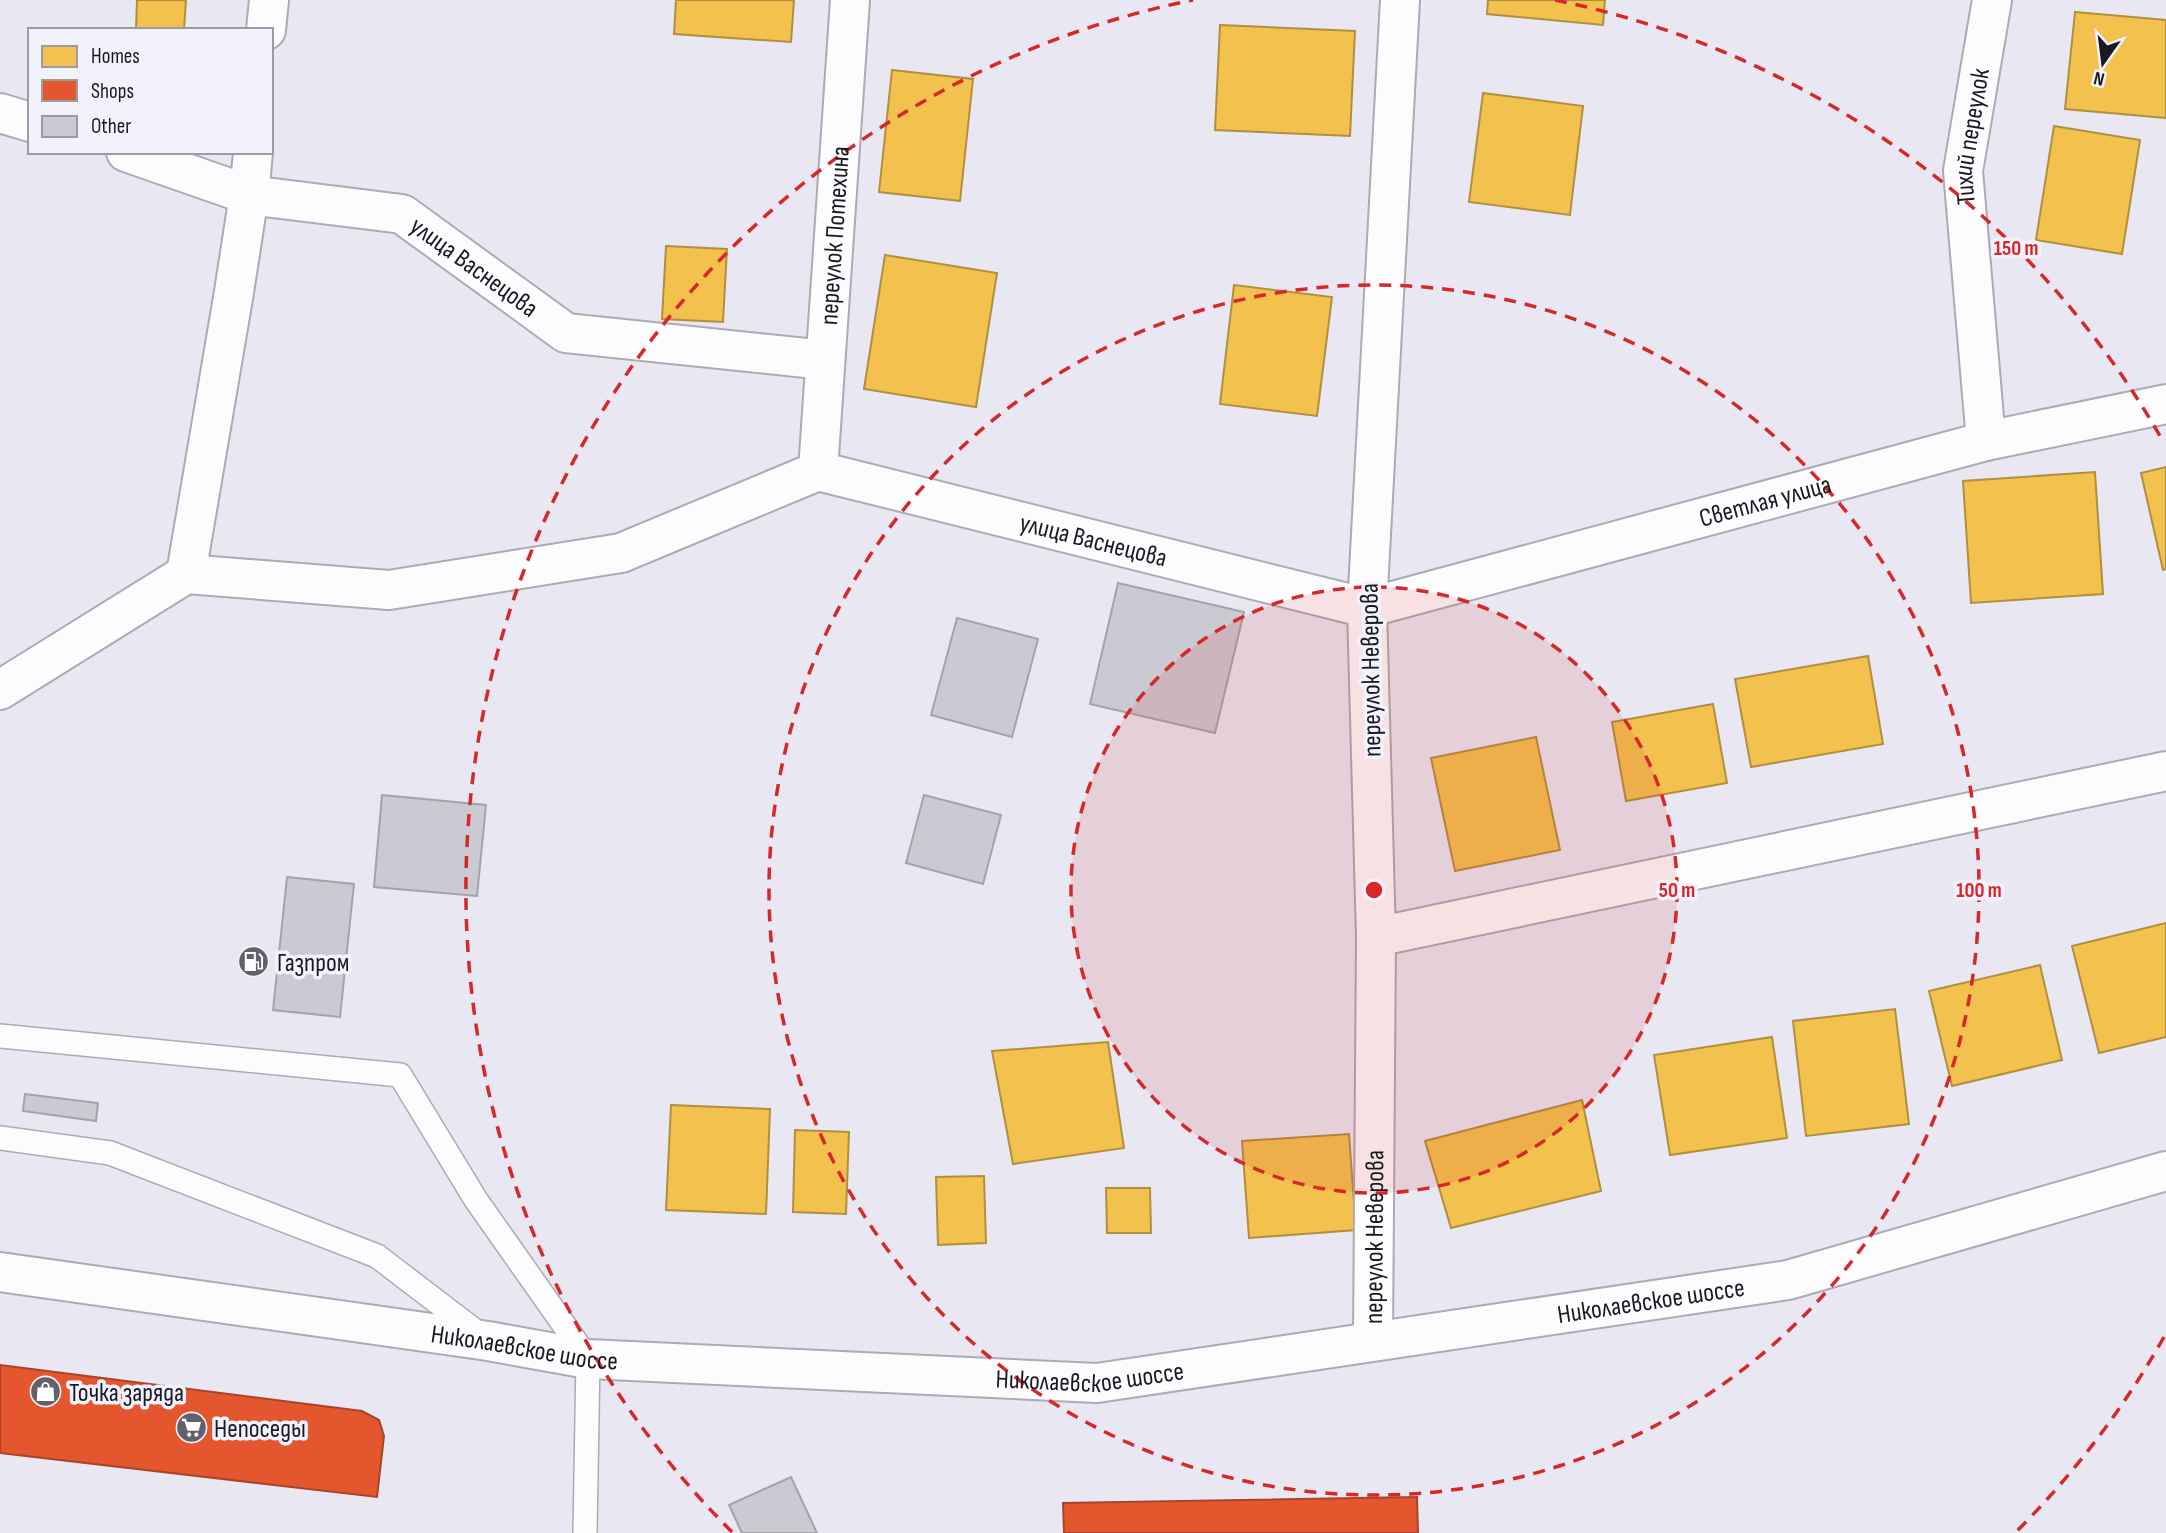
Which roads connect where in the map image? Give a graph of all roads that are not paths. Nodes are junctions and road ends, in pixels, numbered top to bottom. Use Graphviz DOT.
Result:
graph roads {
  1 [pos="269,0"];
  2 [pos="850,0"];
  3 [pos="1400,0"];
  4 [pos="1992,0"];
  5 [pos="266,28"];
  6 [pos="0,113"];
  7 [pos="28,121"];
  8 [pos="132,154"];
  9 [pos="253,154"];
  10 [pos="249,195"];
  11 [pos="825,360"];
  12 [pos="2166,404"];
  13 [pos="1986,441"];
  14 [pos="818,471"];
  15 [pos="186,574"];
  16 [pos="1367,608"];
  17 [pos="0,690"];
  18 [pos="2166,771"];
  19 [pos="1376,937"];
  20 [pos="0,1036"];
  21 [pos="0,1138"];
  22 [pos="2166,1171"];
  23 [pos="0,1272"];
  24 [pos="488,1340"];
  25 [pos="1374,1340"];
  26 [pos="587,1359"];
  27 [pos="585,1533"];
  1 -- 5 [label="street"];
  2 -- 11 [label="street, переулок Потехина"];
  3 -- 16 [label="street, переулок Неверова"];
  4 -- 13 [label="street, Тихий переулок"];
  6 -- 7 [label="street"];
  8 -- 10 [label="street, улица Васнецова"];
  9 -- 10 [label="street"];
  10 -- 11 [label="street, улица Васнецова"];
  10 -- 15 [label="street"];
  11 -- 14 [label="street, переулок Потехина"];
  12 -- 13 [label="street, Светлая улица"];
  13 -- 16 [label="street, Светлая улица"];
  14 -- 15 [label="street"];
  14 -- 16 [label="street, улица Васнецова"];
  15 -- 17 [label="street"];
  16 -- 19 [label="street, переулок Неверова"];
  18 -- 19 [label="street"];
  19 -- 25 [label="street, переулок Неверова"];
  20 -- 26 [label="lane"];
  21 -- 24 [label="lane"];
  22 -- 25 [label="street, Николаевское шоссе"];
  23 -- 24 [label="street, Николаевское шоссе"];
  24 -- 26 [label="street, Николаевское шоссе"];
  25 -- 26 [label="street, Николаевское шоссе"];
  26 -- 27 [label="lane"];
}
